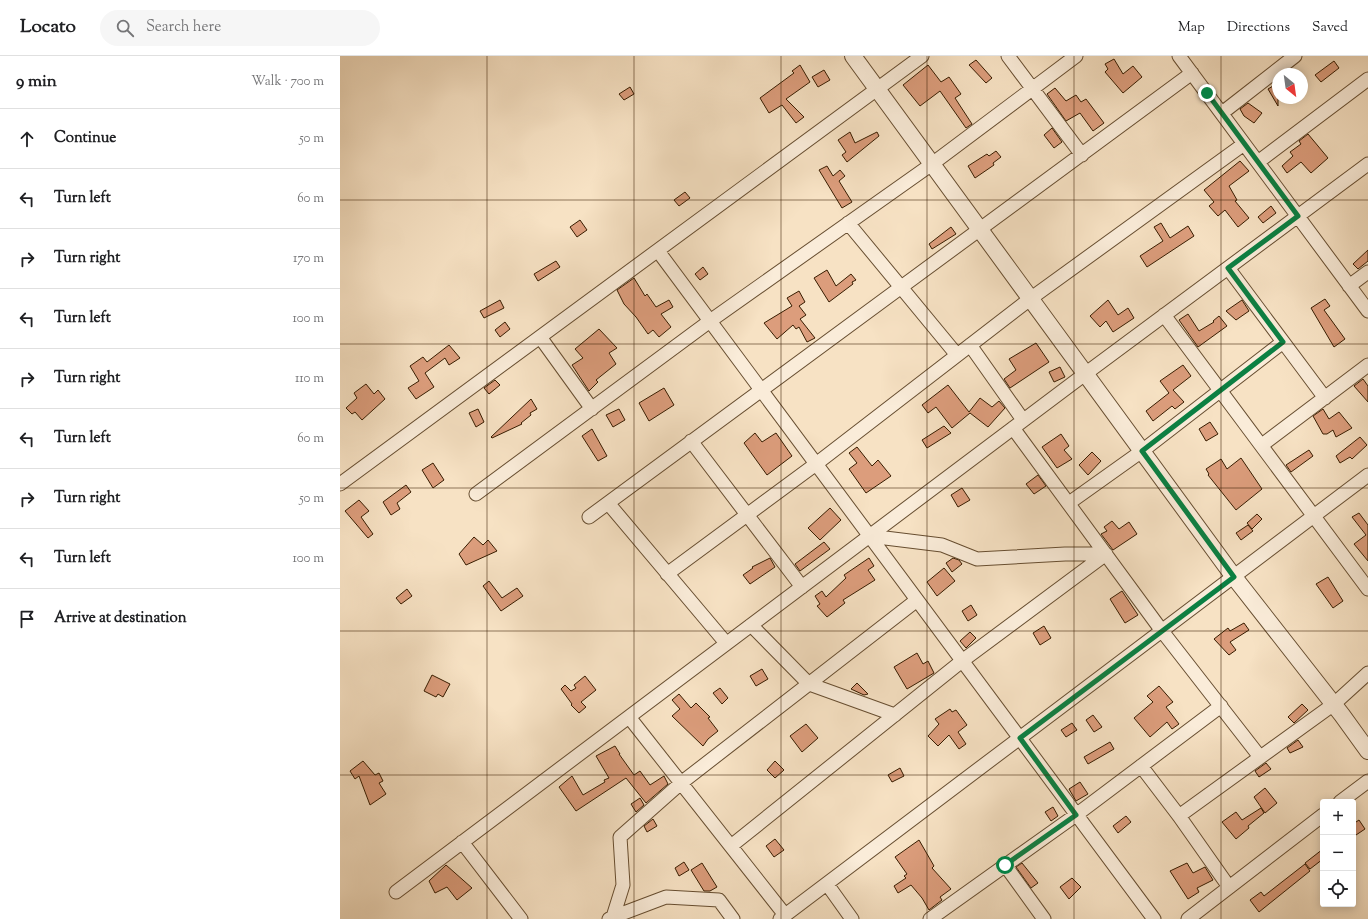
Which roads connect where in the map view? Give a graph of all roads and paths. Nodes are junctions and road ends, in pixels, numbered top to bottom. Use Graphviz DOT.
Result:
graph roads {
  1 [pos="853,56"];
  2 [pos="922,56"];
  3 [pos="1008,56"];
  4 [pos="1076,56"];
  5 [pos="1295,56"];
  6 [pos="1185,58"];
  7 [pos="1192,73"];
  8 [pos="1368,80"];
  9 [pos="877,89"];
  10 [pos="1032,89"];
  11 [pos="1222,113"];
  12 [pos="1244,144"];
  13 [pos="1082,155"];
  14 [pos="1258,162"];
  15 [pos="932,164"];
  16 [pos="1368,164"];
  17 [pos="1298,216"];
  18 [pos="848,223"];
  19 [pos="980,230"];
  20 [pos="658,251"];
  21 [pos="1228,268"];
  22 [pos="1368,272"];
  23 [pos="1349,286"];
  24 [pos="901,287"];
  25 [pos="1030,299"];
  26 [pos="1368,311"];
  27 [pos="1164,315"];
  28 [pos="710,322"];
  29 [pos="540,337"];
  30 [pos="1283,342"];
  31 [pos="970,345"];
  32 [pos="957,355"];
  33 [pos="1368,365"];
  34 [pos="1085,374"];
  35 [pos="760,389"];
  36 [pos="1221,390"];
  37 [pos="1324,398"];
  38 [pos="592,409"];
  39 [pos="1018,424"];
  40 [pos="691,441"];
  41 [pos="1262,445"];
  42 [pos="1142,451"];
  43 [pos="816,464"];
  44 [pos="1368,475"];
  45 [pos="340,484"];
  46 [pos="476,494"];
  47 [pos="608,503"];
  48 [pos="1068,503"];
  49 [pos="747,515"];
  50 [pos="1315,516"];
  51 [pos="589,517"];
  52 [pos="869,536"];
  53 [pos="1106,554"];
  54 [pos="668,574"];
  55 [pos="1234,577"];
  56 [pos="802,587"];
  57 [pos="1368,588"];
  58 [pos="917,600"];
  59 [pos="751,624"];
  60 [pos="1162,631"];
  61 [pos="726,643"];
  62 [pos="962,662"];
  63 [pos="1368,674"];
  64 [pos="809,684"];
  65 [pos="1334,704"];
  66 [pos="1221,706"];
  67 [pos="895,715"];
  68 [pos="629,717"];
  69 [pos="1020,738"];
  70 [pos="1368,751"];
  71 [pos="1260,757"];
  72 [pos="1141,766"];
  73 [pos="1368,781"];
  74 [pos="681,783"];
  75 [pos="1344,799"];
  76 [pos="1076,815"];
  77 [pos="1179,816"];
  78 [pos="1320,817"];
  79 [pos="462,842"];
  80 [pos="731,846"];
  81 [pos="1005,865"];
  82 [pos="827,884"];
  83 [pos="1229,887"];
  84 [pos="396,892"];
  85 [pos="783,917"];
  86 [pos="611,918"];
  87 [pos="521,919"];
  88 [pos="733,919"];
  89 [pos="852,919"];
  90 [pos="930,919"];
  91 [pos="1044,919"];
  92 [pos="1154,919"];
  93 [pos="1188,919"];
  1 -- 9 [label="street"];
  2 -- 9 [label="street"];
  3 -- 10 [label="street"];
  4 -- 10 [label="street"];
  5 -- 11 [label="street"];
  6 -- 7 [label="street"];
  7 -- 11 [label="street"];
  7 -- 13 [label="street"];
  8 -- 14 [label="street"];
  9 -- 15 [label="street"];
  9 -- 20 [label="street"];
  10 -- 13 [label="street"];
  10 -- 15 [label="street"];
  11 -- 12 [label="street"];
  12 -- 14 [label="street"];
  12 -- 25 [label="street"];
  13 -- 19 [label="street"];
  14 -- 17 [label="street"];
  15 -- 18 [label="street"];
  15 -- 19 [label="street"];
  16 -- 17 [label="street"];
  17 -- 21 [label="street"];
  17 -- 23 [label="street"];
  18 -- 24 [label="street"];
  18 -- 28 [label="street"];
  19 -- 24 [label="street"];
  19 -- 25 [label="street"];
  20 -- 28 [label="street"];
  20 -- 29 [label="street"];
  21 -- 27 [label="street"];
  21 -- 30 [label="street"];
  22 -- 23 [label="street"];
  23 -- 26 [label="street"];
  24 -- 32 [label="street"];
  24 -- 35 [label="street"];
  25 -- 31 [label="street"];
  25 -- 34 [label="street"];
  27 -- 34 [label="street"];
  27 -- 36 [label="street"];
  28 -- 35 [label="street"];
  28 -- 38 [label="street"];
  29 -- 38 [label="street"];
  29 -- 45 [label="street"];
  30 -- 36 [label="street"];
  30 -- 37 [label="street"];
  31 -- 32 [label="street"];
  31 -- 39 [label="street"];
  32 -- 43 [label="street"];
  33 -- 37 [label="street"];
  34 -- 39 [label="street"];
  34 -- 42 [label="street"];
  35 -- 40 [label="street"];
  35 -- 43 [label="street"];
  36 -- 41 [label="street"];
  36 -- 42 [label="street"];
  37 -- 41 [label="street"];
  38 -- 46 [label="street"];
  39 -- 48 [label="street"];
  39 -- 52 [label="street"];
  40 -- 47 [label="street"];
  40 -- 49 [label="street"];
  41 -- 50 [label="street"];
  42 -- 48 [label="street"];
  42 -- 55 [label="street"];
  43 -- 49 [label="street"];
  43 -- 52 [label="street"];
  44 -- 50 [label="street"];
  47 -- 51 [label="street"];
  47 -- 54 [label="street"];
  48 -- 53 [label="street"];
  49 -- 54 [label="street"];
  49 -- 56 [label="street"];
  50 -- 55 [label="street"];
  50 -- 57 [label="street"];
  52 -- 53 [label="street"];
  52 -- 56 [label="street"];
  52 -- 58 [label="street"];
  53 -- 60 [label="street"];
  53 -- 62 [label="street"];
  54 -- 61 [label="street"];
  55 -- 60 [label="street"];
  55 -- 65 [label="street"];
  56 -- 59 [label="street"];
  58 -- 62 [label="street"];
  58 -- 64 [label="street"];
  59 -- 61 [label="street"];
  59 -- 64 [label="street"];
  60 -- 66 [label="street"];
  60 -- 69 [label="street"];
  61 -- 68 [label="street"];
  62 -- 67 [label="street"];
  62 -- 69 [label="street"];
  63 -- 65 [label="street"];
  64 -- 67 [label="street"];
  64 -- 74 [label="street"];
  65 -- 70 [label="street"];
  65 -- 71 [label="street"];
  66 -- 71 [label="street"];
  66 -- 72 [label="street"];
  67 -- 80 [label="street"];
  68 -- 74 [label="street"];
  68 -- 79 [label="street"];
  69 -- 76 [label="street"];
  69 -- 82 [label="street"];
  71 -- 77 [label="street"];
  72 -- 76 [label="street"];
  72 -- 77 [label="street"];
  73 -- 75 [label="street"];
  74 -- 80 [label="street"];
  74 -- 86 [label="street"];
  76 -- 81 [label="street"];
  76 -- 92 [label="street"];
  77 -- 83 [label="street"];
  78 -- 83 [label="street"];
  79 -- 84 [label="street"];
  79 -- 87 [label="street"];
  80 -- 85 [label="street"];
  81 -- 90 [label="street"];
  81 -- 91 [label="street"];
  82 -- 85 [label="street"];
  82 -- 89 [label="street"];
  83 -- 93 [label="street"];
  86 -- 88 [label="street"];
}
